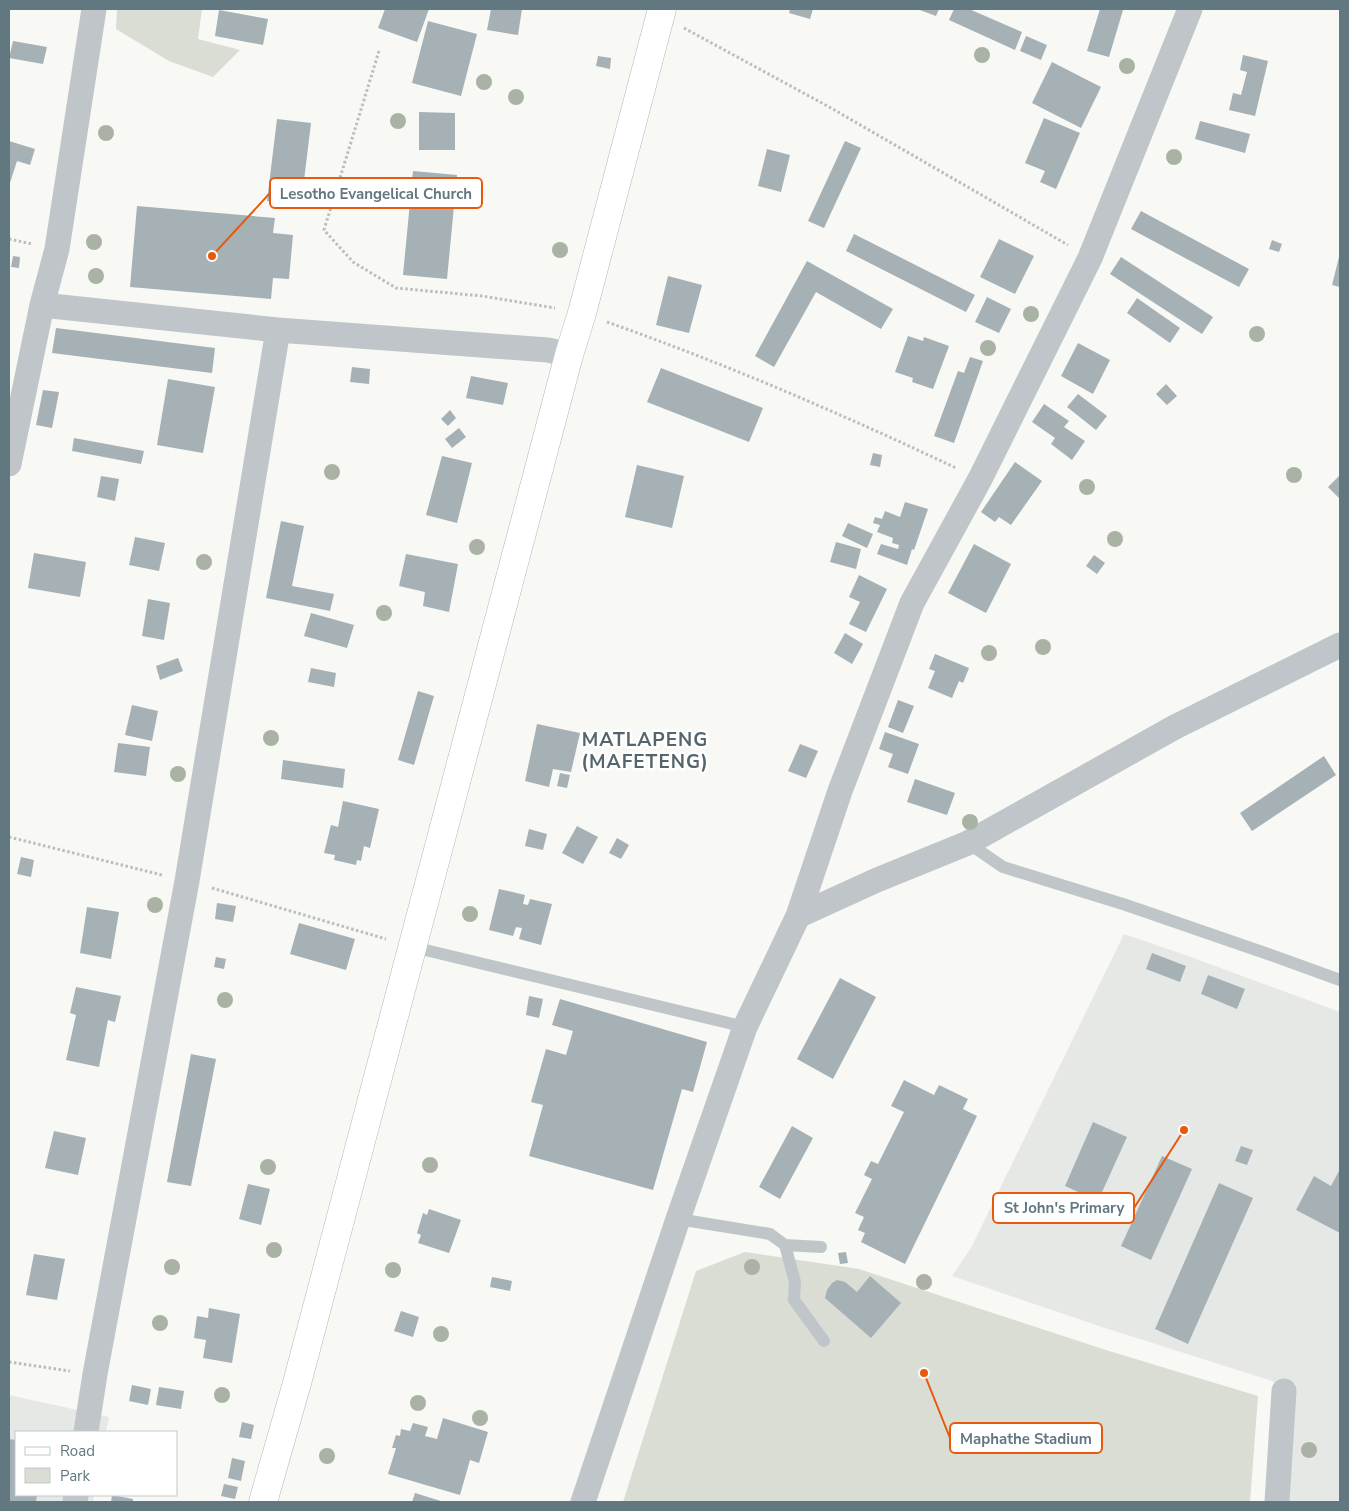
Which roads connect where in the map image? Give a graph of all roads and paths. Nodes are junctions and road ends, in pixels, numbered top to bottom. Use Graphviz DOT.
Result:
graph roads {
  1 [pos="94,9"];
  2 [pos="1190,9"];
  3 [pos="661,12"];
  4 [pos="379,51"];
  5 [pos="1090,258"];
  6 [pos="42,305"];
  7 [pos="582,314"];
  8 [pos="278,330"];
  9 [pos="569,355"];
  10 [pos="9,464"];
  11 [pos="980,479"];
  12 [pos="1340,645"];
  13 [pos="968,843"];
  14 [pos="798,916"];
  15 [pos="413,947"];
  16 [pos="1340,980"];
  17 [pos="745,1027"];
  18 [pos="678,1219"];
  19 [pos="785,1245"];
  20 [pos="821,1247"];
  21 [pos="824,1341"];
  22 [pos="9,1362"];
  23 [pos="95,1374"];
  24 [pos="1284,1391"];
  25 [pos="86,1431"];
  26 [pos="263,1502"];
  27 [pos="583,1502"];
  28 [pos="1277,1502"];
  1 -- 6 [label="street"];
  2 -- 5 [label="street"];
  3 -- 5 [label="path"];
  3 -- 7 [label="street"];
  4 -- 7 [label="path"];
  5 -- 11 [label="street"];
  6 -- 8 [label="street"];
  6 -- 10 [label="street"];
  7 -- 9 [label="street"];
  7 -- 11 [label="path"];
  8 -- 9 [label="street"];
  8 -- 23 [label="street"];
  9 -- 15 [label="street"];
  11 -- 14 [label="street"];
  12 -- 13 [label="street"];
  13 -- 14 [label="street"];
  13 -- 16 [label="lane"];
  14 -- 17 [label="street"];
  15 -- 17 [label="lane"];
  15 -- 26 [label="street"];
  17 -- 18 [label="street"];
  18 -- 19 [label="lane"];
  18 -- 27 [label="street"];
  19 -- 20 [label="lane"];
  19 -- 21 [label="lane"];
  22 -- 23 [label="path"];
  23 -- 25 [label="street"];
  24 -- 28 [label="street"];
}
